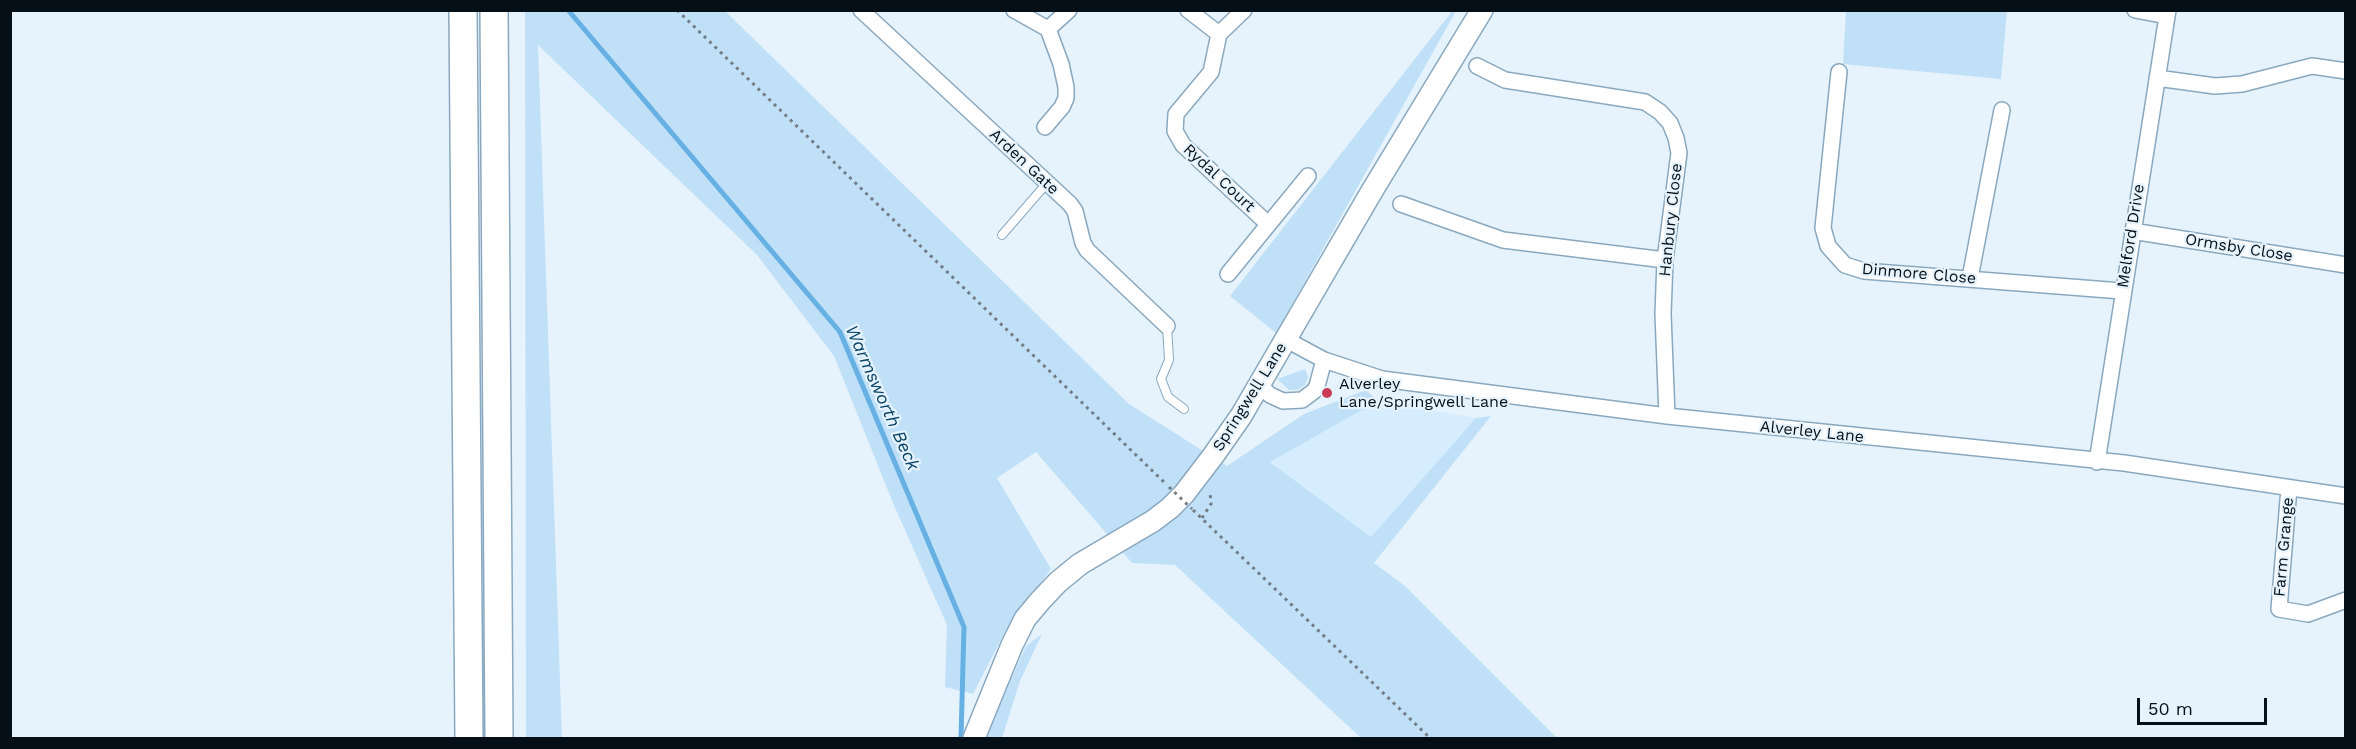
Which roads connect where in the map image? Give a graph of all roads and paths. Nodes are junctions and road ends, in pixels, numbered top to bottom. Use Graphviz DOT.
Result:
graph roads {
  1 [pos="464,10"];
  2 [pos="494,10"];
  3 [pos="676,10"];
  4 [pos="861,10"];
  5 [pos="1014,10"];
  6 [pos="1070,10"];
  7 [pos="1188,10"];
  8 [pos="1244,10"];
  9 [pos="1482,10"];
  10 [pos="2135,10"];
  11 [pos="2168,13"];
  12 [pos="1048,29"];
  13 [pos="1219,34"];
  14 [pos="1477,66"];
  15 [pos="2346,71"];
  16 [pos="1839,72"];
  17 [pos="2157,78"];
  18 [pos="2002,110"];
  19 [pos="1045,127"];
  20 [pos="1308,176"];
  21 [pos="1047,183"];
  22 [pos="1401,204"];
  23 [pos="1268,224"];
  24 [pos="2132,231"];
  25 [pos="1002,235"];
  26 [pos="1665,260"];
  27 [pos="2346,265"];
  28 [pos="1228,274"];
  29 [pos="1970,278"];
  30 [pos="2122,291"];
  31 [pos="1167,326"];
  32 [pos="1285,339"];
  33 [pos="1324,360"];
  34 [pos="1259,385"];
  35 [pos="1184,409"];
  36 [pos="1667,416"];
  37 [pos="2097,462"];
  38 [pos="2289,488"];
  39 [pos="2346,496"];
  40 [pos="2346,600"];
  41 [pos="469,738"];
  42 [pos="499,738"];
  43 [pos="974,738"];
  44 [pos="1430,738"];
  1 -- 41 [label="highway"];
  2 -- 42 [label="highway"];
  3 -- 44 [label="path, bridge"];
  4 -- 21 [label="street, Arden Gate"];
  5 -- 12 [label="street"];
  6 -- 12 [label="street"];
  7 -- 13 [label="street"];
  8 -- 13 [label="street"];
  9 -- 32 [label="street, Springwell Lane"];
  10 -- 11 [label="street"];
  11 -- 17 [label="street, Melford Drive"];
  12 -- 19 [label="street"];
  13 -- 23 [label="street, Rydal Court"];
  14 -- 26 [label="street, Hanbury Close"];
  15 -- 17 [label="street"];
  16 -- 29 [label="street, Dinmore Close"];
  17 -- 24 [label="street, Melford Drive"];
  18 -- 29 [label="street"];
  20 -- 23 [label="street, Rydal Court"];
  21 -- 25 [label="lane"];
  21 -- 31 [label="street, Arden Gate"];
  22 -- 26 [label="street"];
  23 -- 28 [label="street, Rydal Court"];
  24 -- 27 [label="street, Ormsby Close"];
  24 -- 30 [label="street, Melford Drive"];
  26 -- 36 [label="street, Hanbury Close"];
  29 -- 30 [label="street, Dinmore Close"];
  30 -- 37 [label="street, Melford Drive"];
  31 -- 35 [label="lane"];
  32 -- 33 [label="street, Alverley Lane"];
  32 -- 34 [label="street, Springwell Lane"];
  33 -- 34 [label="street"];
  33 -- 36 [label="street, Alverley Lane"];
  34 -- 43 [label="street, Springwell Lane"];
  36 -- 37 [label="street, Alverley Lane"];
  37 -- 38 [label="street, Alverley Lane"];
  38 -- 39 [label="street, Alverley Lane"];
  38 -- 40 [label="street, Farm Grange"];
}
